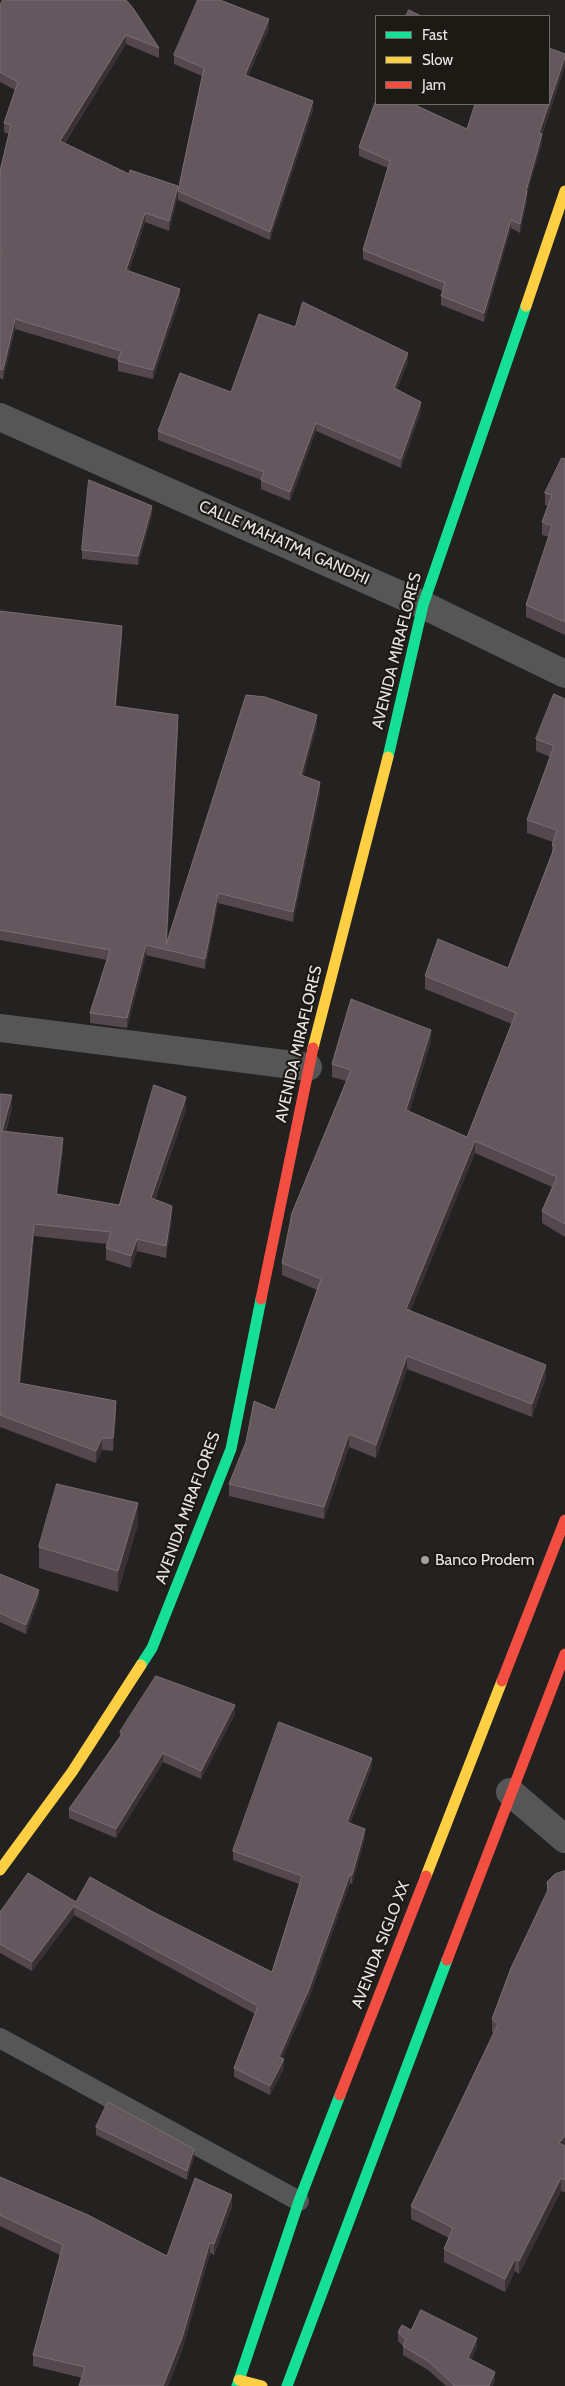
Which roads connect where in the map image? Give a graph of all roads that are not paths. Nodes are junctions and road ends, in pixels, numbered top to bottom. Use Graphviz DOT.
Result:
graph roads {
  1 [pos="565,191"];
  2 [pos="0,417"];
  3 [pos="423,605"];
  4 [pos="565,674"];
  5 [pos="0,1028"];
  6 [pos="308,1067"];
  7 [pos="565,1520"];
  8 [pos="565,1654"];
  9 [pos="510,1792"];
  10 [pos="565,1839"];
  11 [pos="0,1870"];
  12 [pos="0,2038"];
  13 [pos="299,2201"];
  14 [pos="238,2383"];
  15 [pos="262,2386"];
  16 [pos="287,2386"];
  1 -- 3 [label="main road, AVENIDA MIRAFLORES"];
  2 -- 3 [label="street, CALLE MAHATMA GANDHI"];
  3 -- 4 [label="street, CALLE MAHATMA GANDHI"];
  3 -- 6 [label="main road, AVENIDA MIRAFLORES"];
  5 -- 6 [label="street"];
  6 -- 11 [label="main road, AVENIDA MIRAFLORES"];
  7 -- 13 [label="main road, AVENIDA SIGLO XX"];
  8 -- 9 [label="main road"];
  9 -- 10 [label="street"];
  9 -- 16 [label="main road"];
  12 -- 13 [label="lane"];
  13 -- 14 [label="main road, AVENIDA SIGLO XX"];
  14 -- 15 [label="main road"];
}
